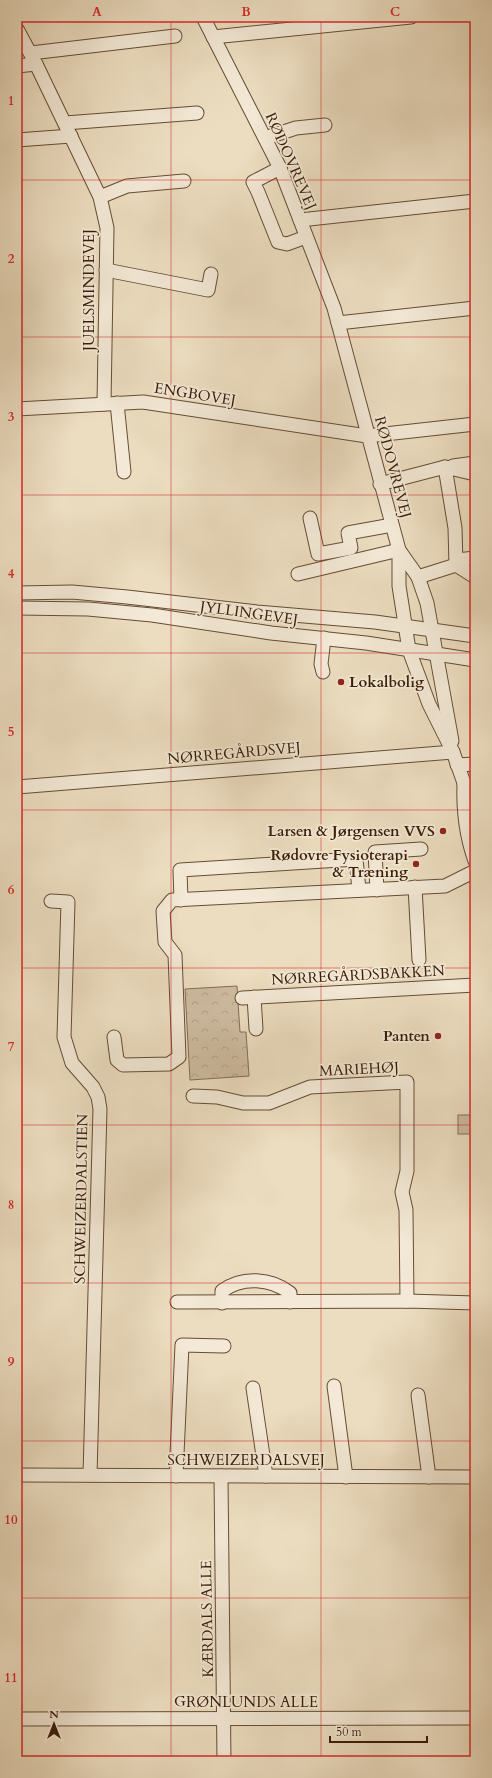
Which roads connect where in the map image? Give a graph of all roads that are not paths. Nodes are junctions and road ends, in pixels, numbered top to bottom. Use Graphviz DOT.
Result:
graph roads {
  1 [pos="204,17"];
  2 [pos="411,17"];
  3 [pos="365,19"];
  4 [pos="17,29"];
  5 [pos="175,36"];
  6 [pos="213,36"];
  7 [pos="34,58"];
  8 [pos="17,66"];
  9 [pos="197,113"];
  10 [pos="65,123"];
  11 [pos="325,125"];
  12 [pos="71,136"];
  13 [pos="265,138"];
  14 [pos="17,140"];
  15 [pos="280,168"];
  16 [pos="184,181"];
  17 [pos="100,197"];
  18 [pos="475,201"];
  19 [pos="300,220"];
  20 [pos="306,237"];
  21 [pos="106,270"];
  22 [pos="211,274"];
  23 [pos="475,308"];
  24 [pos="338,323"];
  25 [pos="118,403"];
  26 [pos="104,404"];
  27 [pos="17,409"];
  28 [pos="475,424"];
  29 [pos="367,436"];
  30 [pos="475,463"];
  31 [pos="445,467"];
  32 [pos="124,472"];
  33 [pos="475,474"];
  34 [pos="380,484"];
  35 [pos="310,518"];
  36 [pos="392,525"];
  37 [pos="399,550"];
  38 [pos="474,558"];
  39 [pos="456,563"];
  40 [pos="298,574"];
  41 [pos="418,576"];
  42 [pos="475,577"];
  43 [pos="17,593"];
  44 [pos="17,608"];
  45 [pos="405,627"];
  46 [pos="432,631"];
  47 [pos="475,636"];
  48 [pos="324,638"];
  49 [pos="409,650"];
  50 [pos="437,655"];
  51 [pos="475,660"];
  52 [pos="323,672"];
  53 [pos="455,759"];
  54 [pos="475,764"];
  55 [pos="464,783"];
  56 [pos="17,787"];
  57 [pos="475,801"];
  58 [pos="421,849"];
  59 [pos="475,862"];
  60 [pos="475,871"];
  61 [pos="415,887"];
  62 [pos="359,890"];
  63 [pos="377,890"];
  64 [pos="177,900"];
  65 [pos="51,901"];
  66 [pos="419,960"];
  67 [pos="475,985"];
  68 [pos="256,1029"];
  69 [pos="114,1037"];
  70 [pos="193,1096"];
  71 [pos="407,1301"];
  72 [pos="177,1302"];
  73 [pos="290,1302"];
  74 [pos="222,1303"];
  75 [pos="475,1303"];
  76 [pos="224,1346"];
  77 [pos="334,1386"];
  78 [pos="253,1388"];
  79 [pos="418,1394"];
  80 [pos="17,1475"];
  81 [pos="90,1475"];
  82 [pos="176,1476"];
  83 [pos="221,1476"];
  84 [pos="266,1476"];
  85 [pos="346,1477"];
  86 [pos="429,1477"];
  87 [pos="475,1478"];
  88 [pos="224,1718"];
  89 [pos="475,1718"];
  90 [pos="17,1719"];
  91 [pos="224,1761"];
  1 -- 6 [label="street, RØDOVREVEJ"];
  2 -- 3 [label="street"];
  3 -- 6 [label="street"];
  4 -- 7 [label="street, JUELSMINDEVEJ"];
  5 -- 7 [label="street"];
  6 -- 13 [label="street, RØDOVREVEJ"];
  7 -- 8 [label="street"];
  7 -- 10 [label="street, JUELSMINDEVEJ"];
  9 -- 10 [label="street"];
  10 -- 12 [label="street, JUELSMINDEVEJ"];
  11 -- 13 [label="street"];
  12 -- 14 [label="street"];
  12 -- 17 [label="street, JUELSMINDEVEJ"];
  13 -- 15 [label="street, RØDOVREVEJ"];
  15 -- 19 [label="street, RØDOVREVEJ"];
  15 -- 20 [label="street"];
  16 -- 17 [label="street"];
  17 -- 21 [label="street, JUELSMINDEVEJ"];
  18 -- 19 [label="street"];
  19 -- 20 [label="street, RØDOVREVEJ"];
  20 -- 24 [label="street, RØDOVREVEJ"];
  21 -- 22 [label="street"];
  21 -- 26 [label="street, JUELSMINDEVEJ"];
  23 -- 24 [label="street"];
  24 -- 29 [label="street, RØDOVREVEJ"];
  25 -- 26 [label="street, ENGBOVEJ"];
  25 -- 29 [label="street, ENGBOVEJ"];
  25 -- 32 [label="street"];
  26 -- 27 [label="street, ENGBOVEJ"];
  28 -- 29 [label="street, ENGBOVEJ"];
  29 -- 34 [label="street, RØDOVREVEJ"];
  30 -- 31 [label="street"];
  31 -- 33 [label="street"];
  31 -- 34 [label="street"];
  31 -- 39 [label="street"];
  34 -- 36 [label="street, RØDOVREVEJ"];
  35 -- 36 [label="street"];
  36 -- 37 [label="street, RØDOVREVEJ"];
  37 -- 40 [label="street"];
  37 -- 41 [label="street, RØDOVREVEJ"];
  37 -- 45 [label="street, RØDOVREVEJ"];
  38 -- 39 [label="street"];
  39 -- 41 [label="street"];
  39 -- 42 [label="street"];
  41 -- 46 [label="street, RØDOVREVEJ"];
  43 -- 45 [label="street, JYLLINGEVEJ"];
  44 -- 48 [label="street, JYLLINGEVEJ"];
  45 -- 46 [label="street, JYLLINGEVEJ"];
  45 -- 49 [label="street, RØDOVREVEJ"];
  46 -- 47 [label="street, JYLLINGEVEJ"];
  46 -- 50 [label="street, RØDOVREVEJ"];
  48 -- 49 [label="street, JYLLINGEVEJ"];
  48 -- 52 [label="street"];
  49 -- 50 [label="street, JYLLINGEVEJ"];
  49 -- 53 [label="street, RØDOVREVEJ"];
  50 -- 51 [label="street, JYLLINGEVEJ"];
  50 -- 53 [label="street, RØDOVREVEJ"];
  53 -- 54 [label="street, NØRREGÅRDSVEJ"];
  53 -- 55 [label="street, RØDOVREVEJ"];
  53 -- 56 [label="street, NØRREGÅRDSVEJ"];
  55 -- 57 [label="street, RØDOVREVEJ"];
  55 -- 59 [label="street, RØDOVREVEJ"];
  58 -- 63 [label="street"];
  60 -- 61 [label="street"];
  61 -- 63 [label="street"];
  61 -- 66 [label="street"];
  62 -- 63 [label="street"];
  62 -- 64 [label="street"];
  62 -- 64 [label="street"];
  64 -- 69 [label="street"];
  65 -- 81 [label="street, SCHWEIZERDALSTIEN"];
  67 -- 68 [label="street, NØRREGÅRDSBAKKEN"];
  70 -- 71 [label="street, MARIEHØJ"];
  71 -- 73 [label="street"];
  71 -- 75 [label="street"];
  72 -- 74 [label="street"];
  73 -- 74 [label="street"];
  73 -- 74 [label="street"];
  76 -- 82 [label="street"];
  77 -- 85 [label="street"];
  78 -- 84 [label="street"];
  79 -- 86 [label="street"];
  80 -- 81 [label="street, SCHWEIZERDALSVEJ"];
  81 -- 82 [label="street, SCHWEIZERDALSVEJ"];
  82 -- 83 [label="street, SCHWEIZERDALSVEJ"];
  83 -- 84 [label="street, SCHWEIZERDALSVEJ"];
  83 -- 88 [label="street, KÆRDALS ALLE"];
  84 -- 85 [label="street, SCHWEIZERDALSVEJ"];
  85 -- 86 [label="street, SCHWEIZERDALSVEJ"];
  86 -- 87 [label="street, SCHWEIZERDALSVEJ"];
  88 -- 89 [label="street, GRØNLUNDS ALLE"];
  88 -- 90 [label="street, GRØNLUNDS ALLE"];
  88 -- 91 [label="street, KÆRDALS ALLE"];
}
